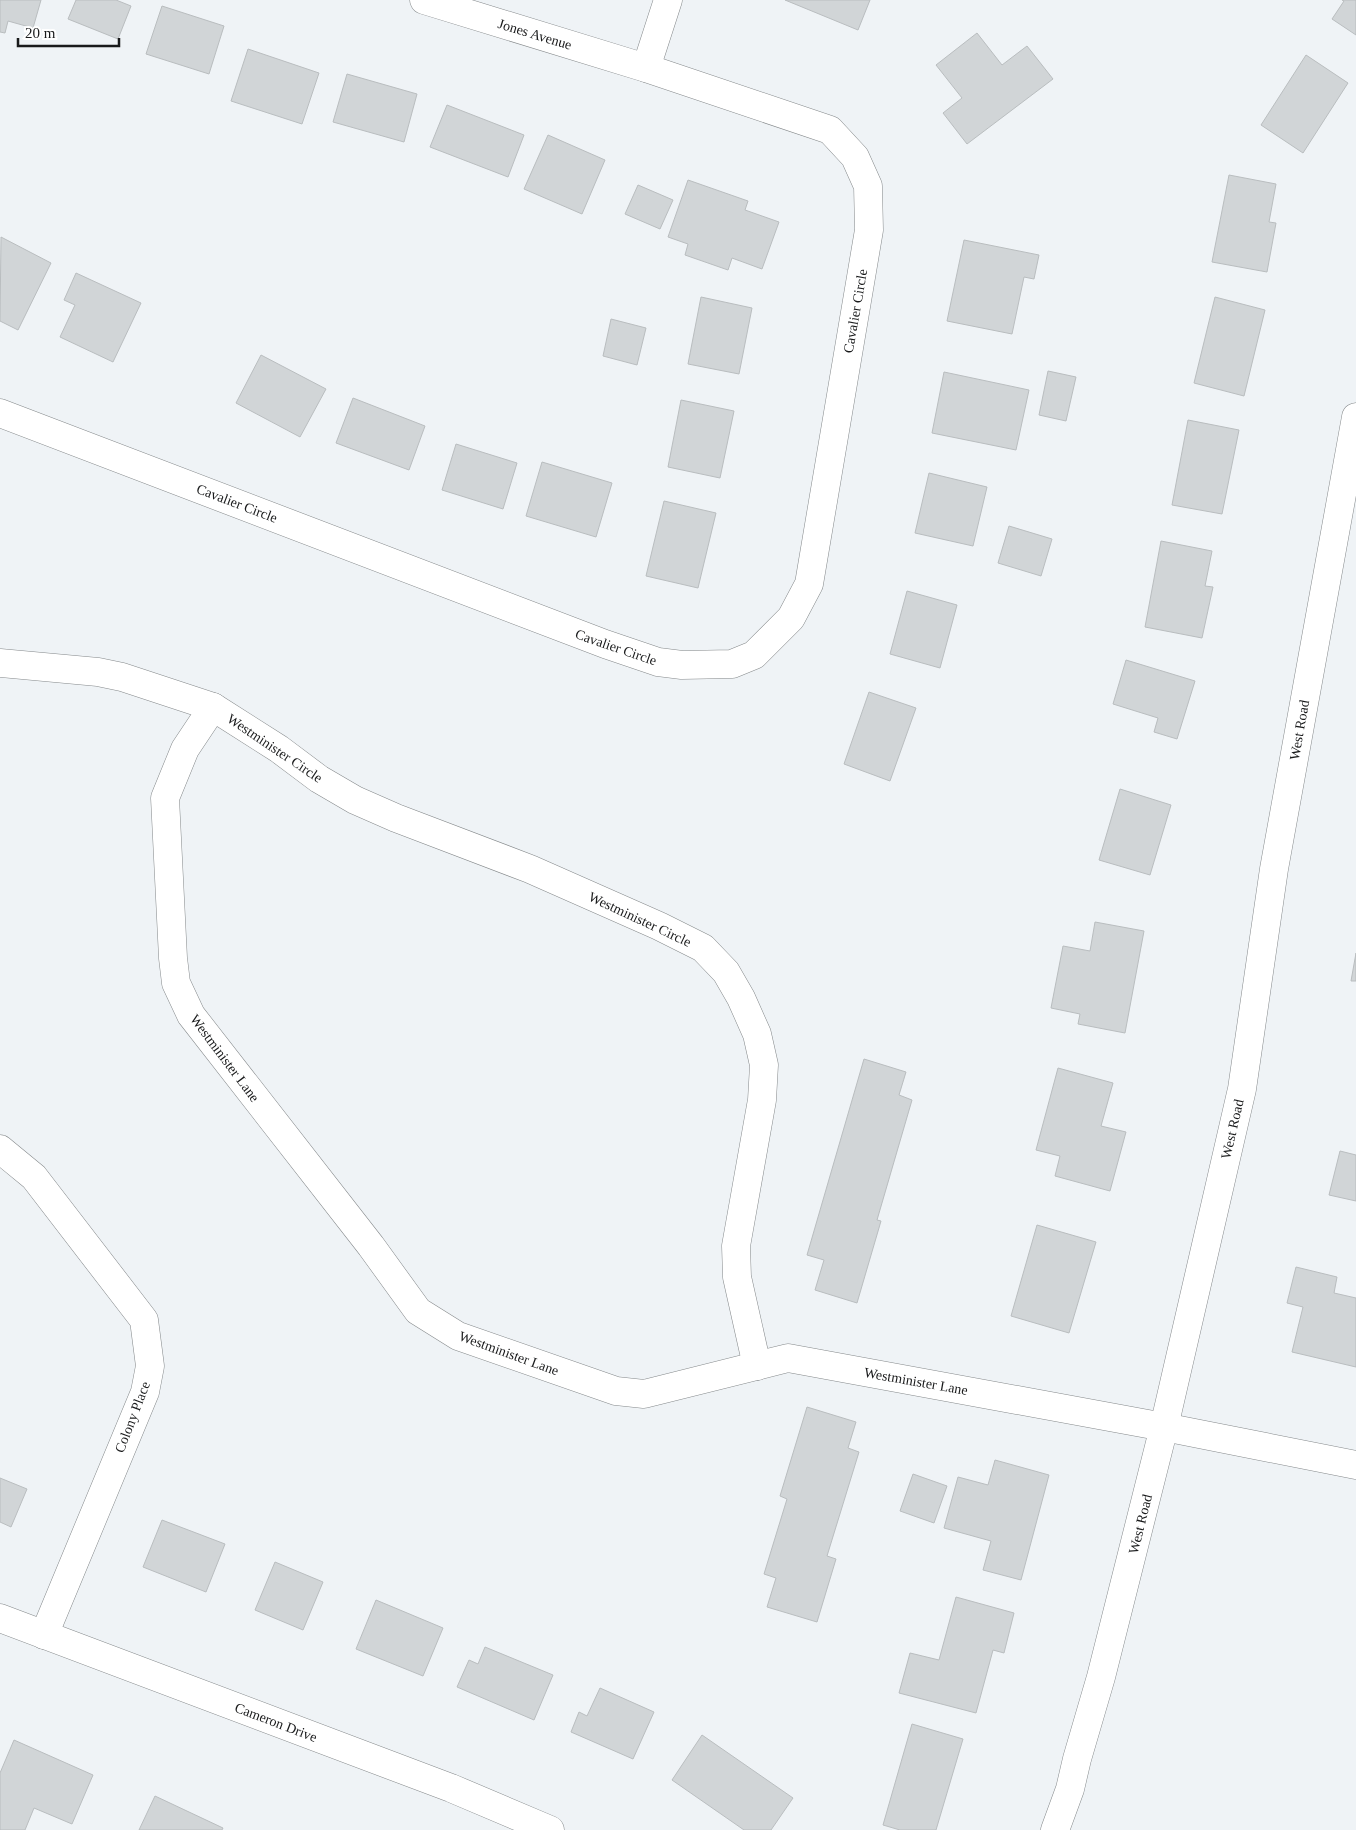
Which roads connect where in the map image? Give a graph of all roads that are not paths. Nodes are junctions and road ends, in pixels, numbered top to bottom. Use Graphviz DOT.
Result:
graph roads {
  1 [pos="424,0"];
  2 [pos="668,0"];
  3 [pos="646,68"];
  4 [pos="0,413"];
  5 [pos="1356,417"];
  6 [pos="0,663"];
  7 [pos="213,707"];
  8 [pos="0,1149"];
  9 [pos="757,1366"];
  10 [pos="1164,1426"];
  11 [pos="1356,1465"];
  12 [pos="0,1618"];
  13 [pos="44,1635"];
  14 [pos="550,1830"];
  15 [pos="1055,1830"];
  1 -- 3 [label="street, Jones Avenue"];
  2 -- 3 [label="street"];
  3 -- 4 [label="street, Cavalier Circle"];
  5 -- 10 [label="street, West Road"];
  6 -- 7 [label="street"];
  7 -- 9 [label="street, Westminister Circle"];
  7 -- 9 [label="street, Westminister Lane"];
  8 -- 13 [label="street, Colony Place"];
  9 -- 10 [label="street, Westminister Lane"];
  10 -- 11 [label="street, Westminister Lane"];
  10 -- 15 [label="street, West Road"];
  12 -- 13 [label="street, Cameron Drive"];
  13 -- 14 [label="street, Cameron Drive"];
}
